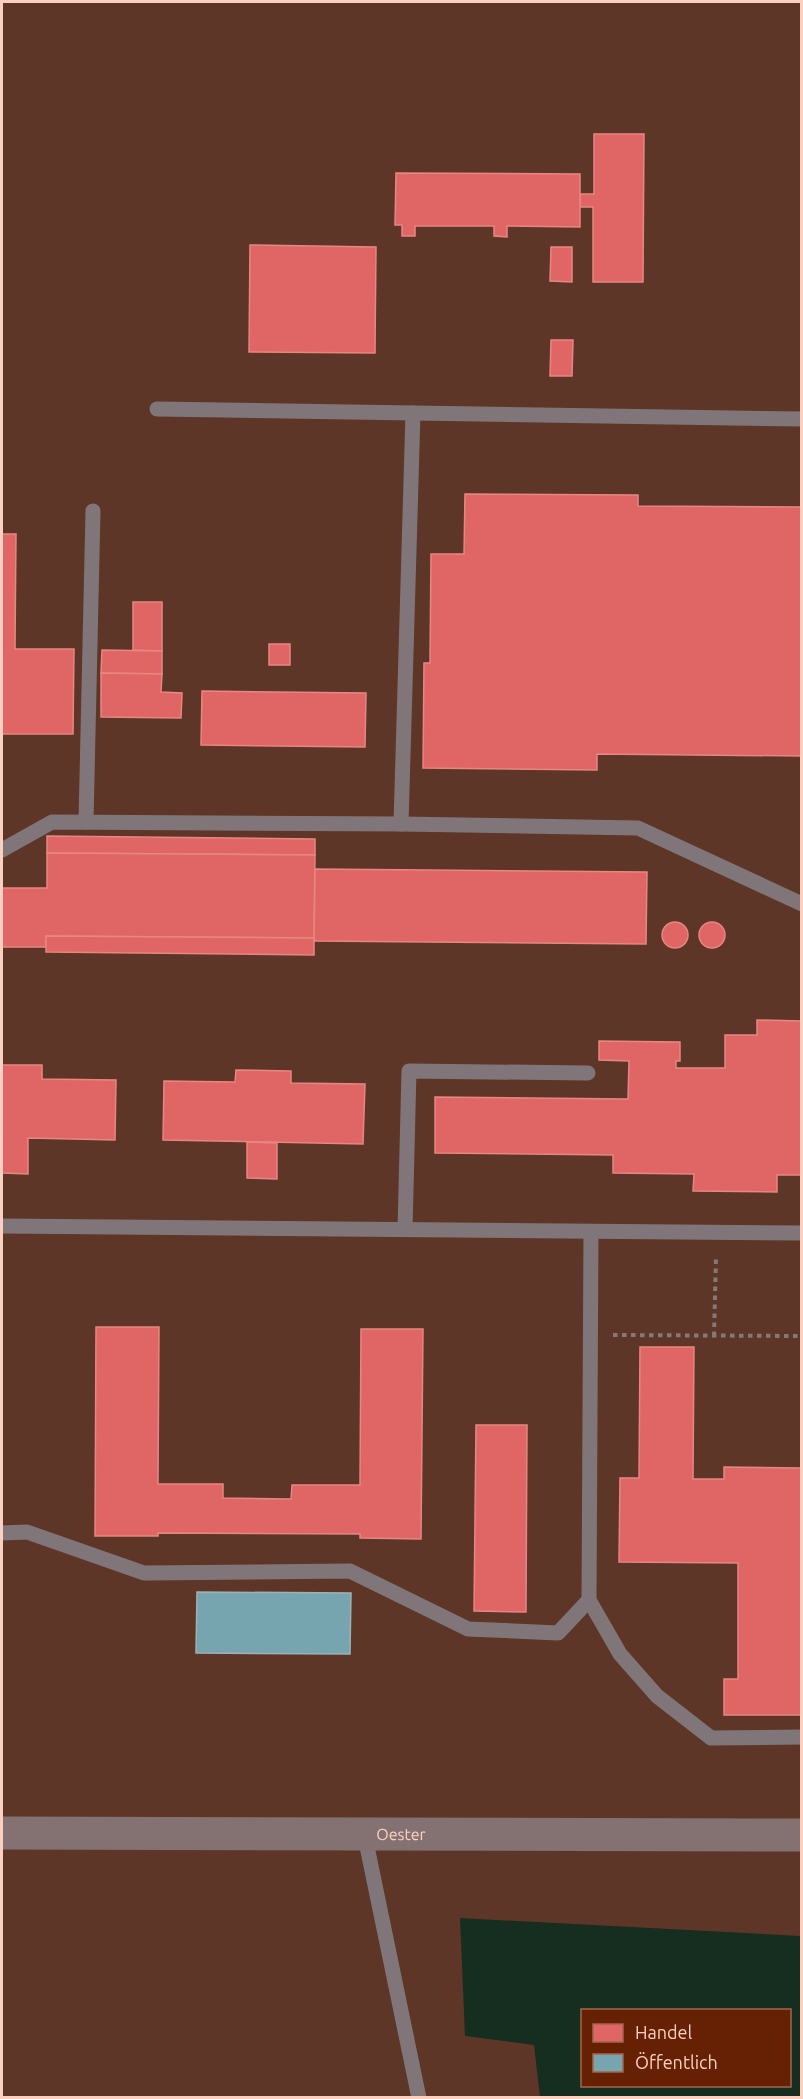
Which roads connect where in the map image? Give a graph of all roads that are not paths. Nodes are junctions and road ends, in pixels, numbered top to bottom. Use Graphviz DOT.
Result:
graph roads {
  1 [pos="157,409"];
  2 [pos="413,412"];
  3 [pos="801,419"];
  4 [pos="93,511"];
  5 [pos="86,822"];
  6 [pos="401,824"];
  7 [pos="2,850"];
  8 [pos="801,904"];
  9 [pos="588,1073"];
  10 [pos="2,1226"];
  11 [pos="405,1229"];
  12 [pos="591,1232"];
  13 [pos="801,1233"];
  14 [pos="2,1533"];
  15 [pos="589,1600"];
  16 [pos="801,1737"];
  17 [pos="2,1833"];
  18 [pos="364,1833"];
  19 [pos="801,1835"];
  20 [pos="419,2097"];
  1 -- 2 [label="lane"];
  2 -- 3 [label="lane"];
  2 -- 6 [label="lane"];
  4 -- 5 [label="lane"];
  5 -- 6 [label="lane"];
  5 -- 7 [label="lane"];
  6 -- 8 [label="lane"];
  9 -- 11 [label="lane"];
  10 -- 11 [label="lane"];
  11 -- 12 [label="lane"];
  12 -- 13 [label="lane"];
  12 -- 15 [label="lane"];
  14 -- 15 [label="lane"];
  15 -- 16 [label="lane"];
  17 -- 18 [label="main road, Oester"];
  18 -- 19 [label="main road, Oester"];
  18 -- 20 [label="lane"];
}
